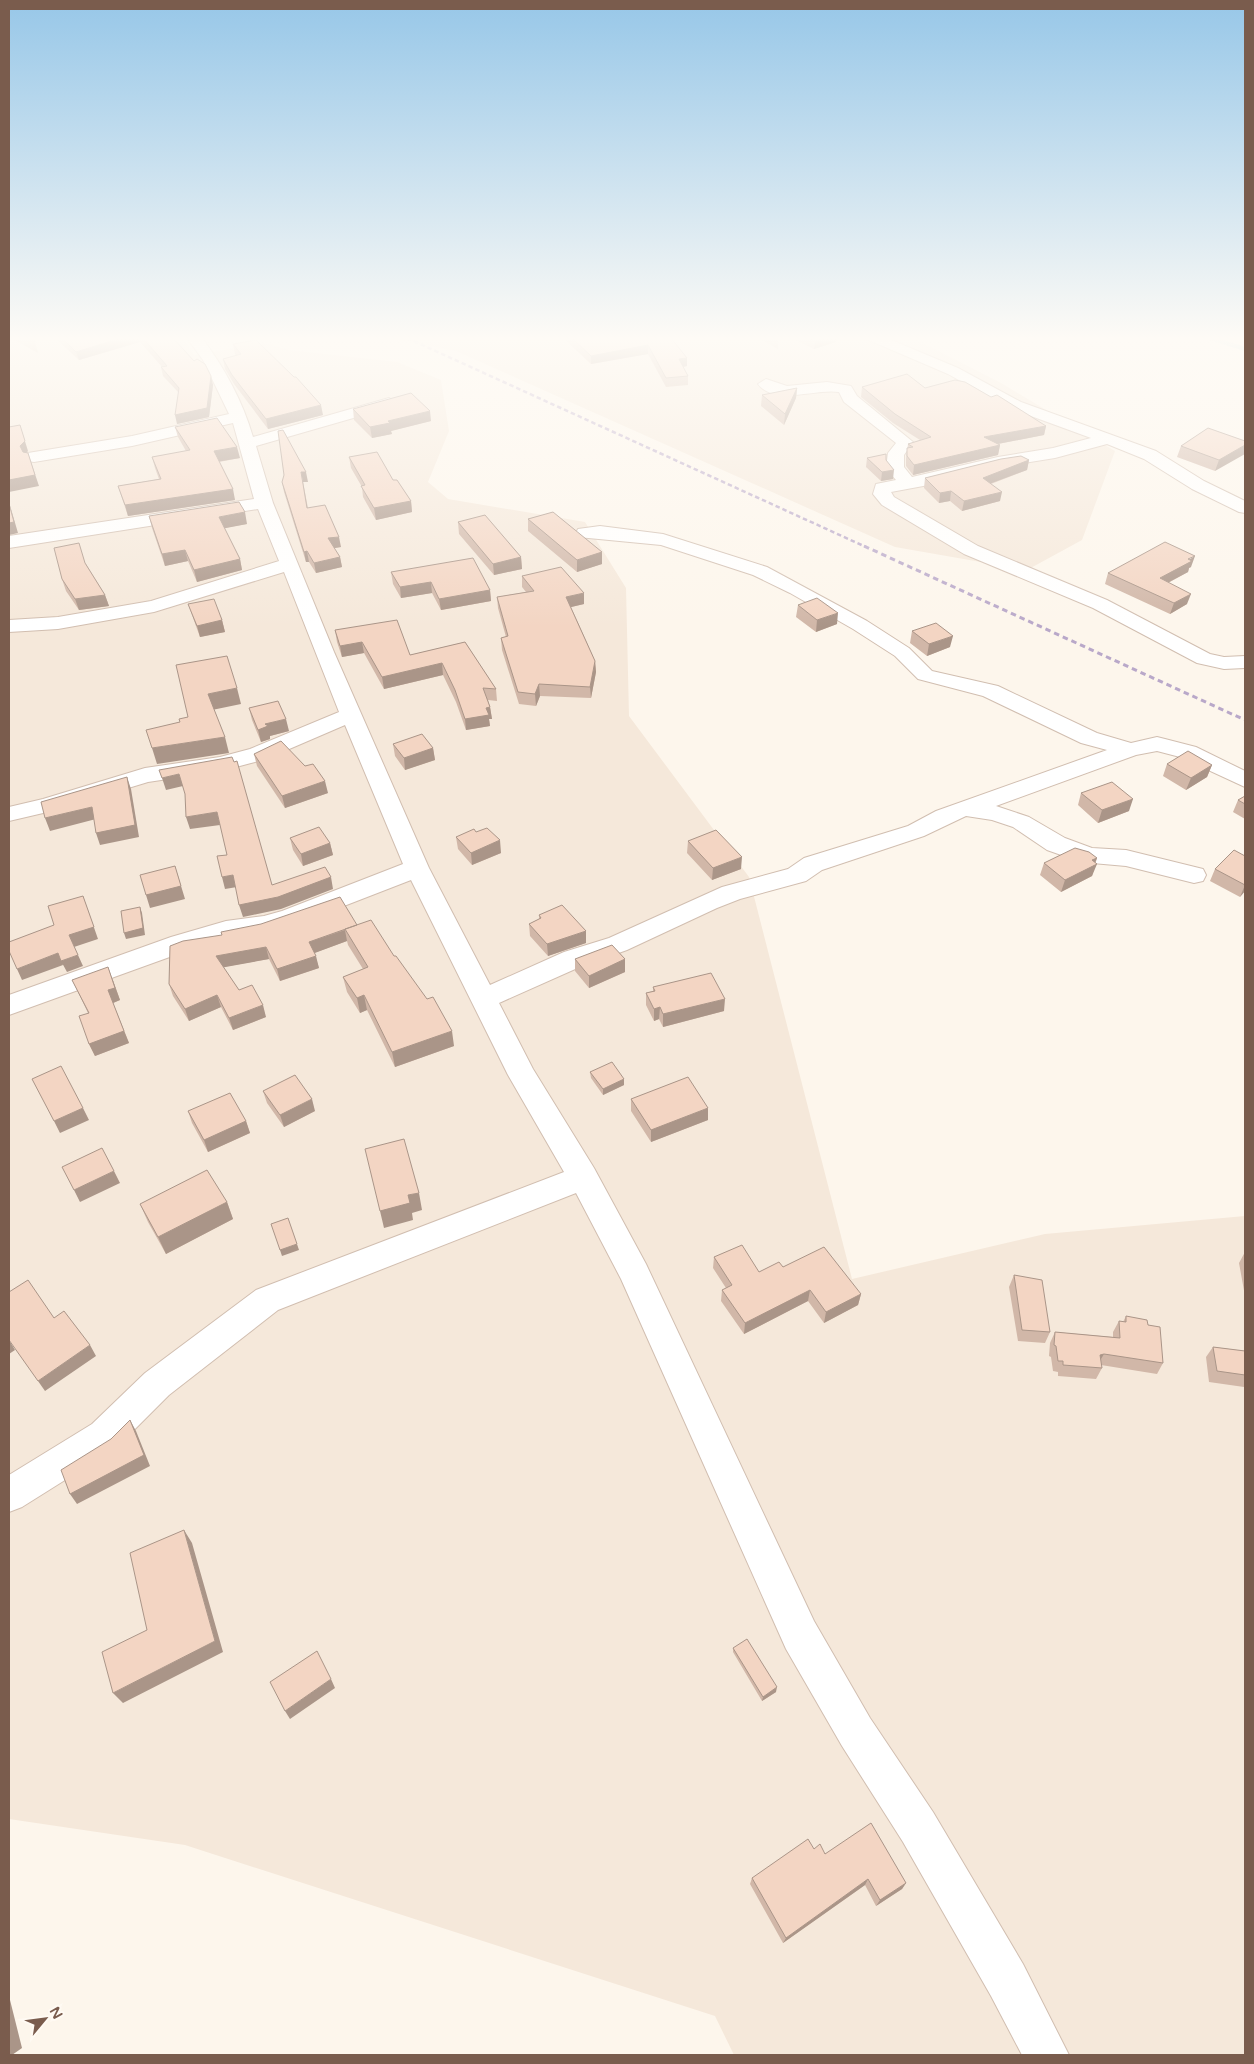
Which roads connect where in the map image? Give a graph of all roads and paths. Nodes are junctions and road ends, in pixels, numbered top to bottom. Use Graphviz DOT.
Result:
graph roads {
  1 [pos="200,434"];
  2 [pos="245,434"];
  3 [pos="895,434"];
  4 [pos="1098,434"];
  5 [pos="1108,438"];
  6 [pos="34,457"];
  7 [pos="907,482"];
  8 [pos="264,503"];
  9 [pos="1245,508"];
  10 [pos="586,533"];
  11 [pos="9,542"];
  12 [pos="290,564"];
  13 [pos="9,626"];
  14 [pos="1245,661"];
  15 [pos="352,714"];
  16 [pos="1130,750"];
  17 [pos="1245,780"];
  18 [pos="966,809"];
  19 [pos="9,814"];
  20 [pos="417,868"];
  21 [pos="1194,875"];
  22 [pos="483,999"];
  23 [pos="9,1005"];
  24 [pos="584,1177"];
  25 [pos="9,1495"];
  26 [pos="1046,2055"];
  1 -- 6 [label="street"];
  2 -- 8 [label="street"];
  3 -- 7 [label="street"];
  4 -- 5 [label="street"];
  5 -- 7 [label="street"];
  5 -- 9 [label="street"];
  7 -- 14 [label="street"];
  8 -- 11 [label="street"];
  8 -- 12 [label="street"];
  10 -- 16 [label="street"];
  12 -- 13 [label="street"];
  12 -- 15 [label="street"];
  15 -- 19 [label="street"];
  15 -- 20 [label="street"];
  16 -- 17 [label="street"];
  16 -- 18 [label="street"];
  18 -- 21 [label="street"];
  18 -- 22 [label="street"];
  20 -- 22 [label="street"];
  20 -- 23 [label="street"];
  22 -- 24 [label="street"];
  24 -- 25 [label="street"];
  24 -- 26 [label="street"];
}
